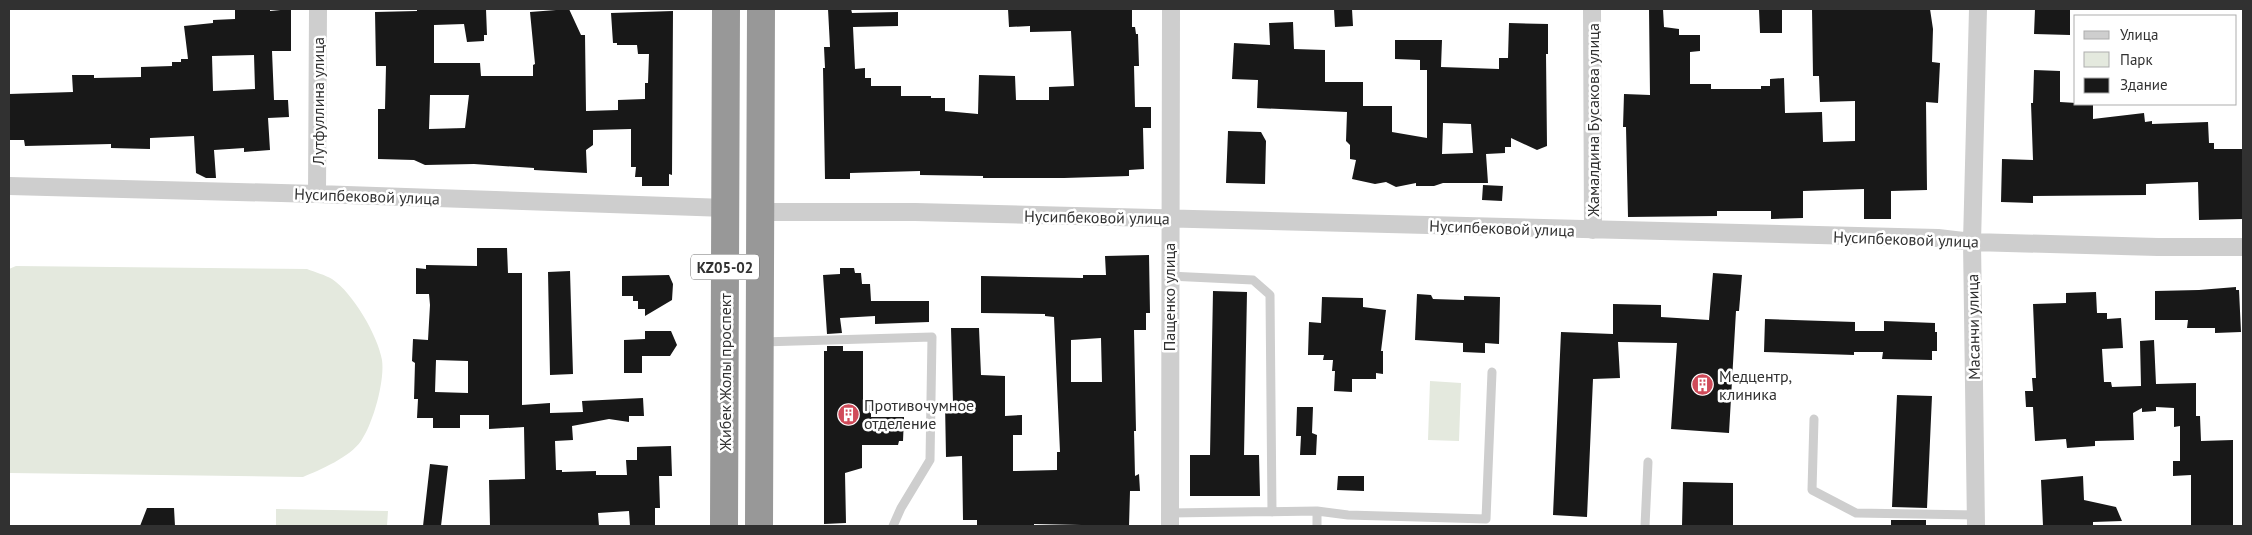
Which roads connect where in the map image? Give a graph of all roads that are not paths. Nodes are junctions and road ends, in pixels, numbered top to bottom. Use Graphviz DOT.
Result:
graph roads {
  1 [pos="318,9"];
  2 [pos="726,9"];
  3 [pos="761,9"];
  4 [pos="1171,9"];
  5 [pos="1592,9"];
  6 [pos="1978,9"];
  7 [pos="9,186"];
  8 [pos="318,194"];
  9 [pos="726,208"];
  10 [pos="760,212"];
  11 [pos="1169,218"];
  12 [pos="1593,230"];
  13 [pos="1972,242"];
  14 [pos="2243,247"];
  15 [pos="1169,276"];
  16 [pos="760,342"];
  17 [pos="1492,372"];
  18 [pos="1814,419"];
  19 [pos="1648,462"];
  20 [pos="1317,511"];
  21 [pos="1272,512"];
  22 [pos="1170,520"];
  23 [pos="1976,521"];
  24 [pos="724,526"];
  25 [pos="759,526"];
  26 [pos="892,526"];
  27 [pos="1317,526"];
  28 [pos="1645,526"];
  1 -- 8 [label="street, Лутфуллина улица"];
  2 -- 9 [label="highway, Жибек Жолы проспект / KZ05-02"];
  3 -- 10 [label="highway, KZ05-02"];
  4 -- 11 [label="street, Пащенко улица"];
  5 -- 12 [label="street, Жамалдина Бусакова улица"];
  6 -- 13 [label="street, Масанчи улица"];
  7 -- 8 [label="street, Нусипбековой улица"];
  8 -- 9 [label="street, Нусипбековой улица"];
  9 -- 24 [label="highway, Жибек Жолы проспект / KZ05-02"];
  10 -- 11 [label="street, Нусипбековой улица"];
  10 -- 16 [label="highway, KZ05-02"];
  11 -- 12 [label="street, Нусипбековой улица"];
  11 -- 15 [label="street, Пащенко улица"];
  12 -- 13 [label="street, Нусипбековой улица"];
  13 -- 14 [label="street, Нусипбековой улица"];
  13 -- 23 [label="street, Масанчи улица"];
  15 -- 21 [label="lane"];
  15 -- 22 [label="street, Пащенко улица"];
  16 -- 25 [label="highway, KZ05-02"];
  16 -- 26 [label="lane"];
  17 -- 20 [label="lane"];
  18 -- 23 [label="lane"];
  19 -- 28 [label="lane"];
  20 -- 21 [label="lane"];
  20 -- 27 [label="lane"];
  21 -- 22 [label="lane"];
}
